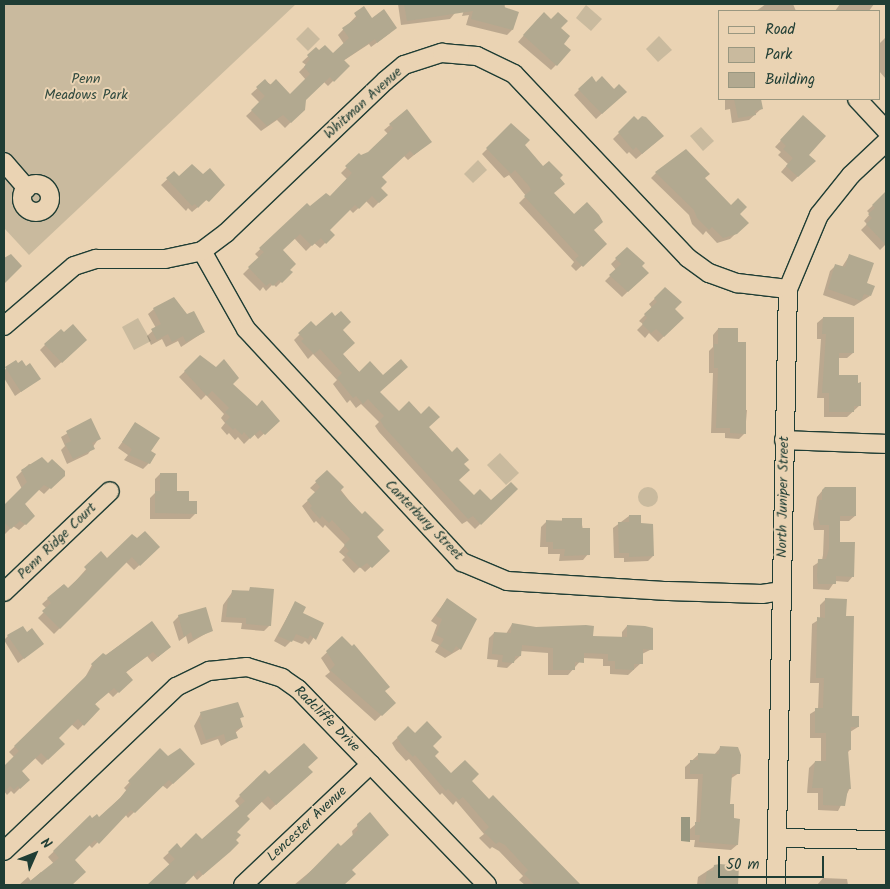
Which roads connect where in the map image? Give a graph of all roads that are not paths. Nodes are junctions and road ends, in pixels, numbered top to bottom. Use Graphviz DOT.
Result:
graph roads {
  1 [pos="858,100"];
  2 [pos="886,130"];
  3 [pos="886,142"];
  4 [pos="4,162"];
  5 [pos="27,188"];
  6 [pos="202,251"];
  7 [pos="788,289"];
  8 [pos="4,326"];
  9 [pos="784,440"];
  10 [pos="886,444"];
  11 [pos="110,491"];
  12 [pos="781,590"];
  13 [pos="4,592"];
  14 [pos="371,764"];
  15 [pos="778,838"];
  16 [pos="886,840"];
  17 [pos="4,851"];
  18 [pos="242,885"];
  19 [pos="487,885"];
  20 [pos="776,885"];
  1 -- 2 [label="street"];
  3 -- 7 [label="street, North Juniper Street"];
  4 -- 5 [label="street"];
  6 -- 7 [label="street, Whitman Avenue"];
  6 -- 8 [label="street, Whitman Avenue"];
  6 -- 12 [label="street, Canterbury Street"];
  7 -- 9 [label="street, North Juniper Street"];
  9 -- 10 [label="street"];
  9 -- 12 [label="street, North Juniper Street"];
  11 -- 13 [label="street, Penn Ridge Court"];
  12 -- 15 [label="street, North Juniper Street"];
  14 -- 17 [label="street, Radcliffe Drive"];
  14 -- 18 [label="street, Lencester Avenue"];
  14 -- 19 [label="street, Radcliffe Drive"];
  15 -- 16 [label="street"];
  15 -- 20 [label="street, North Juniper Street"];
}
